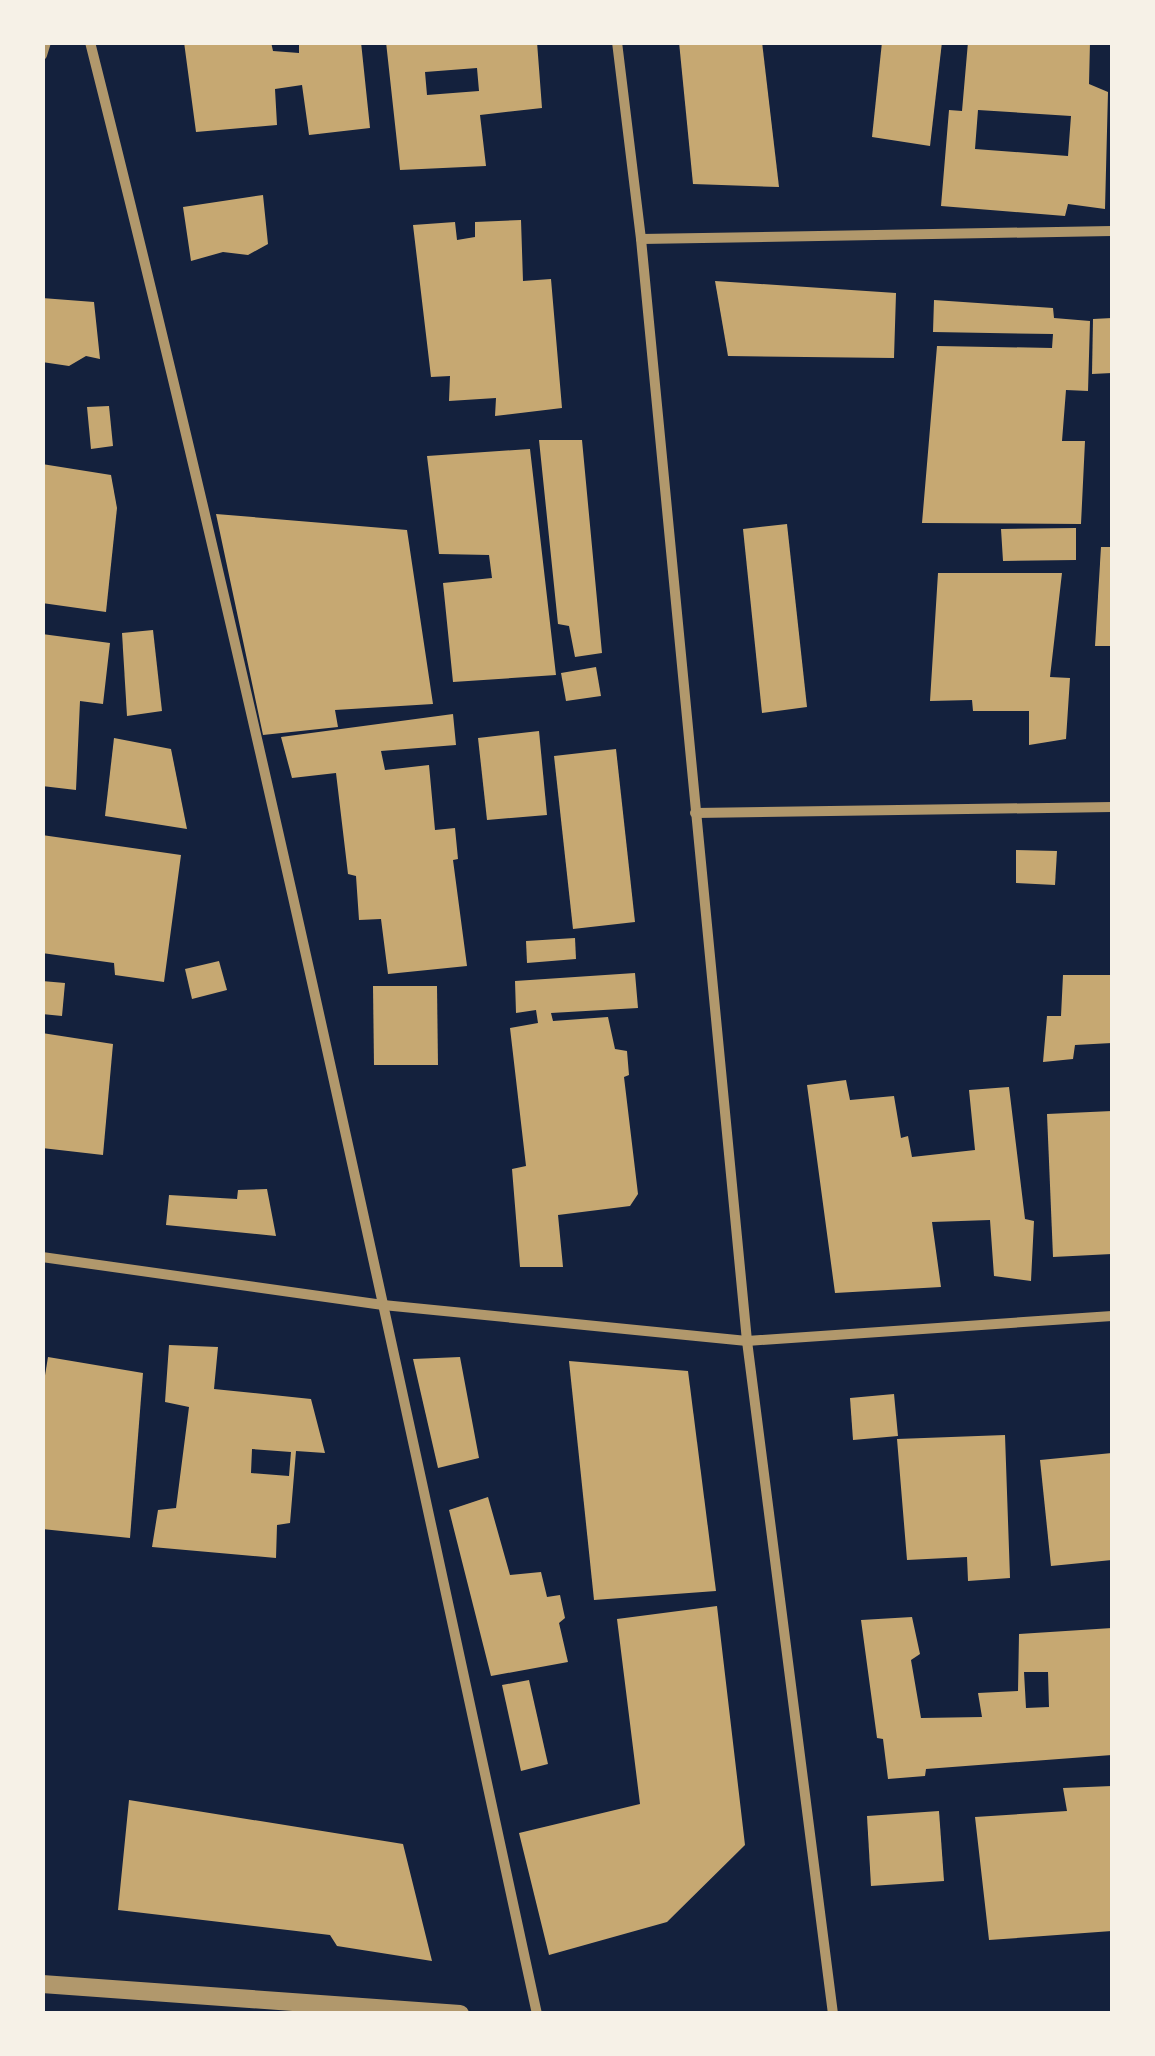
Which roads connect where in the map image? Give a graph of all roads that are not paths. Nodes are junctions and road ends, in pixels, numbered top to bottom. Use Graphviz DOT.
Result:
graph roads {
  1 [pos="46,42"];
  2 [pos="90,42"];
  3 [pos="617,42"];
  4 [pos="42,55"];
  5 [pos="1112,232"];
  6 [pos="641,239"];
  7 [pos="1112,806"];
  8 [pos="694,813"];
  9 [pos="42,1257"];
  10 [pos="383,1304"];
  11 [pos="1112,1316"];
  12 [pos="747,1341"];
  13 [pos="42,1984"];
  14 [pos="460,2014"];
  15 [pos="537,2014"];
  16 [pos="834,2014"];
  1 -- 4 [label="street"];
  2 -- 10 [label="street"];
  3 -- 6 [label="street"];
  5 -- 6 [label="street"];
  6 -- 8 [label="street"];
  7 -- 8 [label="street"];
  8 -- 12 [label="street"];
  9 -- 10 [label="street"];
  10 -- 12 [label="street"];
  10 -- 15 [label="street"];
  11 -- 12 [label="street"];
  12 -- 16 [label="street"];
  13 -- 14 [label="street"];
}
